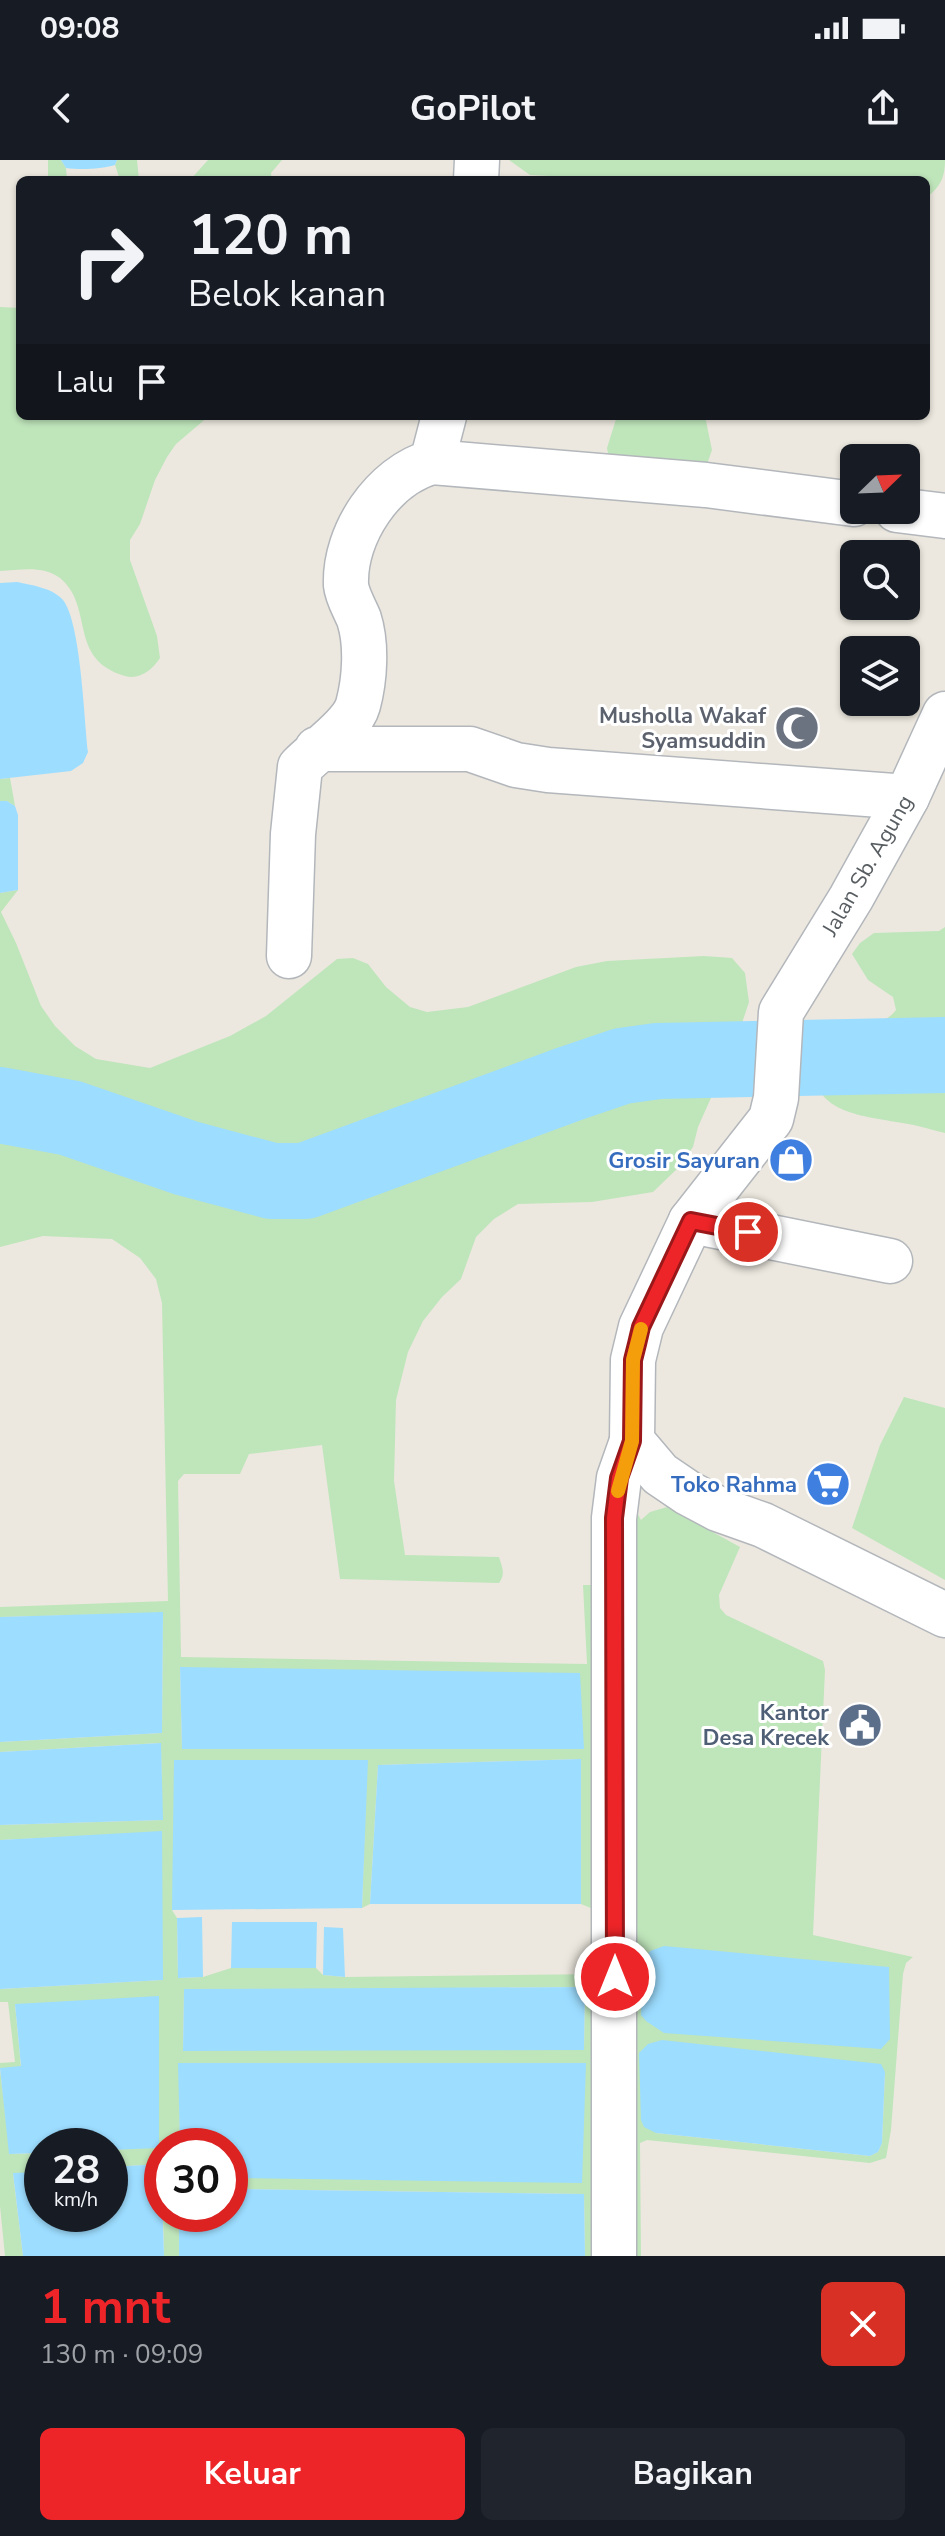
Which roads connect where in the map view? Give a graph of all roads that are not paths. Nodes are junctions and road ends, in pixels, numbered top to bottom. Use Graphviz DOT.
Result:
graph roads {
  1 [pos="443,420"];
  2 [pos="432,462"];
  3 [pos="840,502"];
  4 [pos="920,513"];
  5 [pos="945,516"];
  6 [pos="945,714"];
  7 [pos="317,749"];
  8 [pos="907,797"];
  9 [pos="289,956"];
  10 [pos="691,1221"];
  11 [pos="890,1261"];
  12 [pos="632,1441"];
  13 [pos="945,1615"];
  14 [pos="614,2256"];
  1 -- 2 [label="street"];
  2 -- 3 [label="street"];
  2 -- 7 [label="street"];
  4 -- 5 [label="street"];
  6 -- 8 [label="street, Jalan Sb. Agung"];
  7 -- 8 [label="street"];
  7 -- 9 [label="street"];
  8 -- 10 [label="street, Jalan Sb. Agung"];
  10 -- 11 [label="street"];
  10 -- 12 [label="street"];
  12 -- 13 [label="street"];
  12 -- 14 [label="street"];
}
